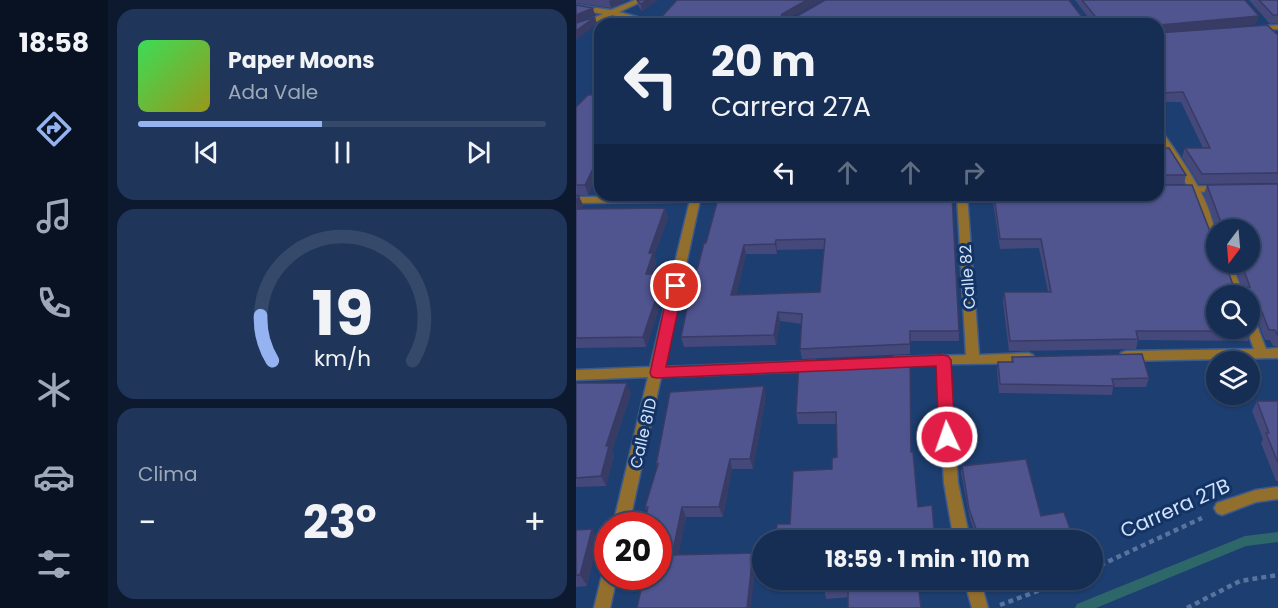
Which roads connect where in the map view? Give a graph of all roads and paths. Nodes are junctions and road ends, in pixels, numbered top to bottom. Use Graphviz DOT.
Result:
graph roads {
  1 [pos="641,0"];
  2 [pos="576,7"];
  3 [pos="614,13"];
  4 [pos="601,18"];
  5 [pos="634,18"];
  6 [pos="594,21"];
  7 [pos="576,28"];
  8 [pos="1269,28"];
  9 [pos="1245,30"];
  10 [pos="1164,141"];
  11 [pos="1230,189"];
  12 [pos="1164,190"];
  13 [pos="1195,190"];
  14 [pos="594,199"];
  15 [pos="576,200"];
  16 [pos="695,201"];
  17 [pos="962,201"];
  18 [pos="1206,219"];
  19 [pos="1256,339"];
  20 [pos="1278,353"];
  21 [pos="1262,354"];
  22 [pos="1112,356"];
  23 [pos="1042,358"];
  24 [pos="973,359"];
  25 [pos="943,360"];
  26 [pos="884,363"];
  27 [pos="824,365"];
  28 [pos="657,373"];
  29 [pos="576,375"];
  30 [pos="1278,494"];
  31 [pos="1222,508"];
  32 [pos="624,512"];
  33 [pos="960,530"];
  34 [pos="1103,564"];
  35 [pos="1278,575"];
  36 [pos="606,590"];
  37 [pos="975,590"];
  38 [pos="1039,590"];
  39 [pos="602,608"];
  40 [pos="980,608"];
  41 [pos="989,608"];
  42 [pos="1187,608"];
  1 -- 3 [label="street"];
  2 -- 3 [label="street"];
  3 -- 4 [label="street"];
  3 -- 5 [label="street"];
  6 -- 7 [label="street"];
  8 -- 9 [label="street"];
  10 -- 13 [label="street"];
  11 -- 13 [label="street"];
  12 -- 13 [label="street"];
  13 -- 18 [label="street"];
  14 -- 15 [label="street"];
  16 -- 28 [label="street, Calle 81D"];
  17 -- 24 [label="street, Calle 82"];
  19 -- 21 [label="street"];
  20 -- 21 [label="street"];
  21 -- 22 [label="street"];
  23 -- 24 [label="street"];
  24 -- 25 [label="street"];
  25 -- 26 [label="street"];
  25 -- 33 [label="street"];
  27 -- 28 [label="street"];
  28 -- 29 [label="street"];
  28 -- 32 [label="street, Calle 81D"];
  30 -- 31 [label="street, Carrera 27B"];
  31 -- 34 [label="path, Carrera 27B"];
  35 -- 42 [label="path"];
  36 -- 39 [label="street"];
  37 -- 40 [label="street"];
  38 -- 41 [label="path"];
}
